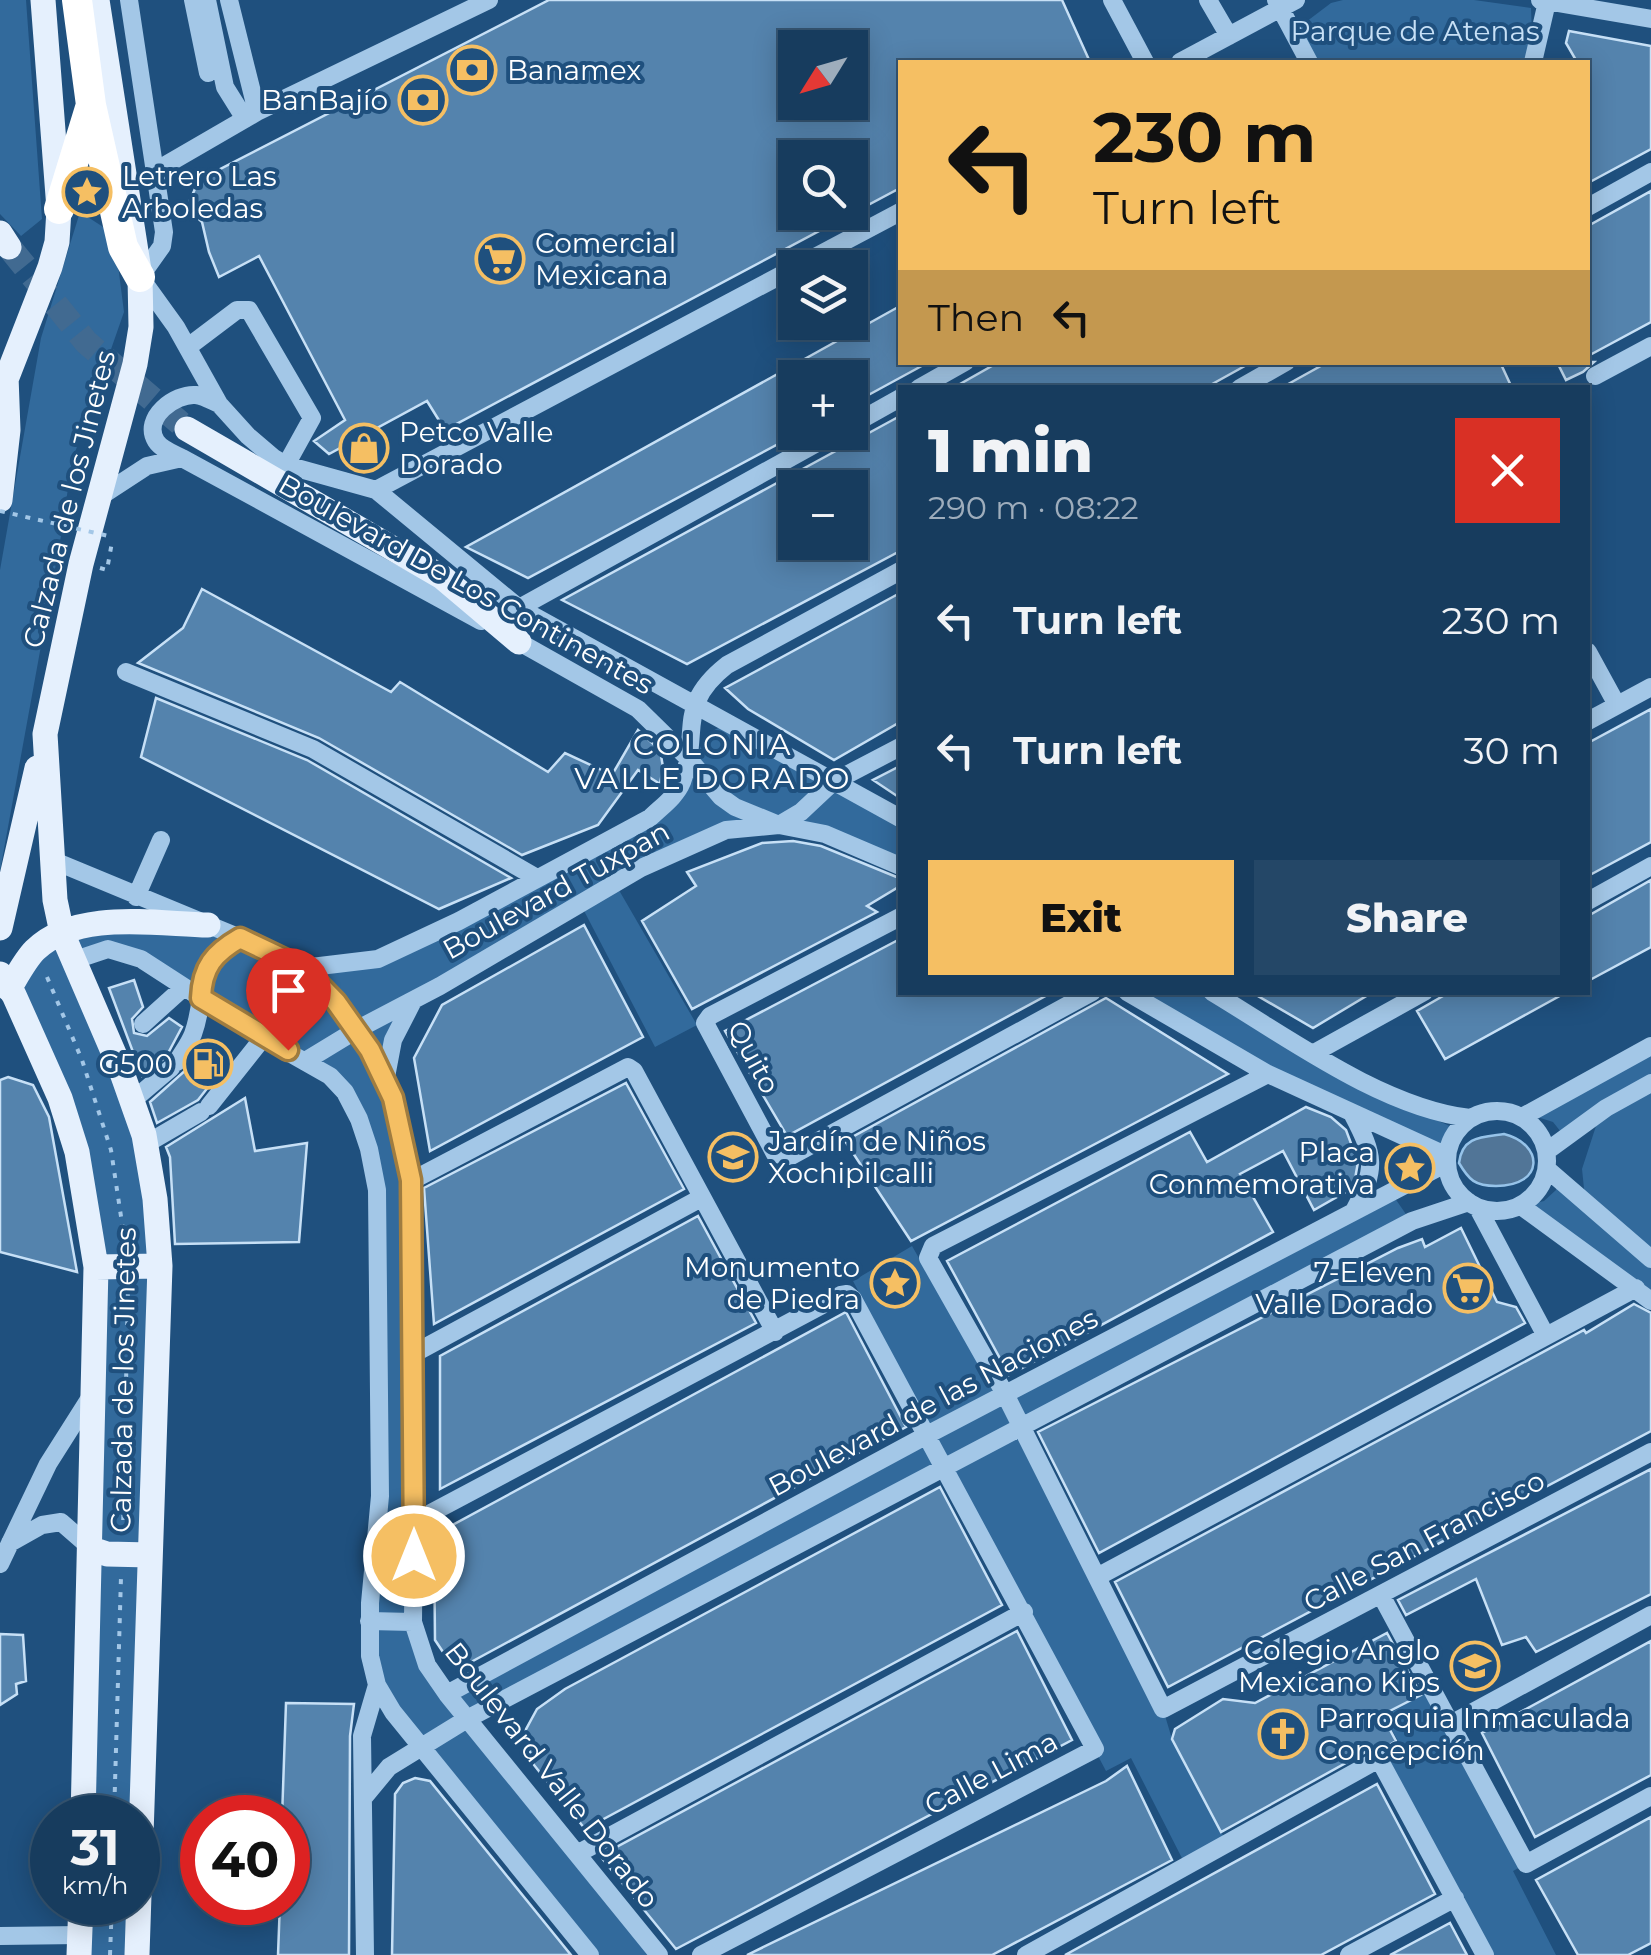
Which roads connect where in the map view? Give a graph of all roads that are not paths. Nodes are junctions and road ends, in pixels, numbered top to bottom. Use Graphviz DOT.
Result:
graph roads {
  1 [pos="43,0"];
  2 [pos="77,0"];
  3 [pos="97,0"];
  4 [pos="129,0"];
  5 [pos="193,0"];
  6 [pos="207,0"];
  7 [pos="229,0"];
  8 [pos="489,0"];
  9 [pos="1112,0"];
  10 [pos="1208,0"];
  11 [pos="1544,1"];
  12 [pos="1284,2"];
  13 [pos="1651,18"];
  14 [pos="1229,36"];
  15 [pos="1143,60"];
  16 [pos="1184,60"];
  17 [pos="1308,60"];
  18 [pos="1533,60"];
  19 [pos="208,73"];
  20 [pos="91,106"];
  21 [pos="251,115"];
  22 [pos="157,170"];
  23 [pos="1651,172"];
  24 [pos="1590,206"];
  25 [pos="60,210"];
  26 [pos="898,213"];
  27 [pos="140,277"];
  28 [pos="1651,346"];
  29 [pos="188,347"];
  30 [pos="959,365"];
  31 [pos="1281,365"];
  32 [pos="2,375"];
  33 [pos="1595,376"];
  34 [pos="924,385"];
  35 [pos="1245,385"];
  36 [pos="898,399"];
  37 [pos="219,404"];
  38 [pos="868,416"];
  39 [pos="186,429"];
  40 [pos="805,450"];
  41 [pos="182,458"];
  42 [pos="286,465"];
  43 [pos="376,490"];
  44 [pos="96,499"];
  45 [pos="0,500"];
  46 [pos="898,573"];
  47 [pos="519,608"];
  48 [pos="519,642"];
  49 [pos="1590,656"];
  50 [pos="126,672"];
  51 [pos="1651,687"];
  52 [pos="694,702"];
  53 [pos="1617,705"];
  54 [pos="1590,720"];
  55 [pos="45,734"];
  56 [pos="898,748"];
  57 [pos="687,757"];
  58 [pos="833,782"];
  59 [pos="898,817"];
  60 [pos="780,825"];
  61 [pos="161,840"];
  62 [pos="52,860"];
  63 [pos="898,865"];
  64 [pos="1651,866"];
  65 [pos="537,878"];
  66 [pos="136,897"];
  67 [pos="1590,901"];
  68 [pos="898,919"];
  69 [pos="208,925"];
  70 [pos="0,928"];
  71 [pos="62,933"];
  72 [pos="240,938"];
  73 [pos="72,961"];
  74 [pos="303,968"];
  75 [pos="5,981"];
  76 [pos="184,987"];
  77 [pos="1086,995"];
  78 [pos="1132,995"];
  79 [pos="1217,995"];
  80 [pos="1419,995"];
  81 [pos="201,998"];
  82 [pos="412,1002"];
  83 [pos="358,1029"];
  84 [pos="263,1038"];
  85 [pos="1651,1046"];
  86 [pos="111,1050"];
  87 [pos="1314,1053"];
  88 [pos="307,1060"];
  89 [pos="1268,1074"];
  90 [pos="386,1077"];
  91 [pos="1651,1083"];
  92 [pos="132,1102"];
  93 [pos="1353,1114"];
  94 [pos="1522,1116"];
  95 [pos="1470,1118"];
  96 [pos="146,1144"];
  97 [pos="1447,1159"];
  98 [pos="1547,1160"];
  99 [pos="411,1180"];
  100 [pos="700,1198"];
  101 [pos="1474,1205"];
  102 [pos="1521,1206"];
  103 [pos="1355,1209"];
  104 [pos="1651,1259"];
  105 [pos="160,1266"];
  106 [pos="96,1267"];
  107 [pos="1636,1288"];
  108 [pos="1651,1300"];
  109 [pos="776,1332"];
  110 [pos="1546,1336"];
  111 [pos="413,1354"];
  112 [pos="93,1393"];
  113 [pos="1005,1394"];
  114 [pos="1022,1428"];
  115 [pos="927,1434"];
  116 [pos="1651,1452"];
  117 [pos="947,1469"];
  118 [pos="414,1522"];
  119 [pos="9,1543"];
  120 [pos="92,1549"];
  121 [pos="150,1554"];
  122 [pos="0,1564"];
  123 [pos="1097,1577"];
  124 [pos="1381,1594"];
  125 [pos="1024,1612"];
  126 [pos="1651,1615"];
  127 [pos="370,1621"];
  128 [pos="414,1622"];
  129 [pos="377,1685"];
  130 [pos="447,1694"];
  131 [pos="467,1719"];
  132 [pos="1450,1724"];
  133 [pos="422,1748"];
  134 [pos="84,1795"];
  135 [pos="365,1796"];
  136 [pos="1651,1796"];
  137 [pos="577,1854"];
  138 [pos="1455,1898"];
  139 [pos="0,1936"];
  140 [pos="79,1945"];
  141 [pos="137,1955"];
  142 [pos="365,1955"];
  143 [pos="590,1955"];
  144 [pos="658,1955"];
  145 [pos="701,1955"];
  146 [pos="1026,1955"];
  147 [pos="1349,1955"];
  148 [pos="1485,1955"];
  1 -- 25 [label="main road"];
  2 -- 20 [label="highway"];
  3 -- 27 [label="main road, Calzada de los Jinetes"];
  4 -- 22 [label="street"];
  5 -- 19 [label="street"];
  6 -- 21 [label="street"];
  7 -- 21 [label="street"];
  8 -- 21 [label="street"];
  9 -- 15 [label="street"];
  10 -- 14 [label="street"];
  11 -- 13 [label="street"];
  11 -- 18 [label="street"];
  12 -- 14 [label="street"];
  12 -- 17 [label="street"];
  14 -- 16 [label="street"];
  20 -- 25 [label="highway"];
  20 -- 27 [label="highway"];
  21 -- 22 [label="street"];
  22 -- 27 [label="street"];
  23 -- 24 [label="street"];
  25 -- 32 [label="main road"];
  26 -- 43 [label="street"];
  27 -- 29 [label="street, Boulevard De Los Continentes"];
  27 -- 44 [label="main road, Calzada de los Jinetes"];
  28 -- 33 [label="street"];
  29 -- 37 [label="street, Boulevard De Los Continentes"];
  29 -- 42 [label="street"];
  30 -- 34 [label="street"];
  31 -- 35 [label="street"];
  32 -- 45 [label="main road"];
  36 -- 38 [label="street"];
  37 -- 41 [label="street"];
  37 -- 42 [label="street, Boulevard De Los Continentes"];
  39 -- 48 [label="main road"];
  40 -- 47 [label="street"];
  41 -- 44 [label="street"];
  41 -- 48 [label="street, Boulevard De Los Continentes"];
  42 -- 43 [label="street, Boulevard De Los Continentes"];
  43 -- 47 [label="street, Boulevard De Los Continentes"];
  44 -- 55 [label="main road, Calzada de los Jinetes"];
  46 -- 52 [label="street"];
  47 -- 52 [label="street, Boulevard De Los Continentes"];
  48 -- 57 [label="street, Boulevard De Los Continentes"];
  49 -- 53 [label="street"];
  50 -- 65 [label="street"];
  51 -- 53 [label="street"];
  52 -- 57 [label="street, Boulevard Tuxpan"];
  52 -- 58 [label="street, Boulevard De Los Continentes"];
  53 -- 54 [label="street"];
  55 -- 62 [label="main road, Calzada de los Jinetes"];
  55 -- 70 [label="main road"];
  56 -- 58 [label="street"];
  57 -- 60 [label="street, Boulevard De Los Continentes"];
  57 -- 65 [label="street, Boulevard Tuxpan"];
  58 -- 59 [label="street, Boulevard De Los Continentes"];
  58 -- 60 [label="street"];
  60 -- 63 [label="street, Boulevard De Los Continentes"];
  60 -- 82 [label="street, Boulevard Tuxpan"];
  61 -- 66 [label="street"];
  62 -- 66 [label="street, Boulevard Valle Dorado"];
  62 -- 71 [label="main road, Calzada de los Jinetes"];
  64 -- 67 [label="street"];
  65 -- 74 [label="street, Boulevard Tuxpan"];
  66 -- 69 [label="street, Boulevard Valle Dorado"];
  68 -- 77 [label="street, Quito"];
  69 -- 71 [label="main road"];
  69 -- 72 [label="street, Boulevard Valle Dorado"];
  71 -- 73 [label="main road, Calzada de los Jinetes"];
  71 -- 75 [label="main road"];
  72 -- 74 [label="street, Boulevard Valle Dorado"];
  72 -- 81 [label="street"];
  73 -- 76 [label="street"];
  73 -- 86 [label="main road, Calzada de los Jinetes"];
  74 -- 83 [label="street, Boulevard Valle Dorado"];
  75 -- 106 [label="main road, Calzada de los Jinetes"];
  76 -- 81 [label="street"];
  76 -- 86 [label="street"];
  78 -- 89 [label="street"];
  79 -- 87 [label="street"];
  80 -- 87 [label="street"];
  81 -- 84 [label="street"];
  81 -- 92 [label="street"];
  82 -- 83 [label="street, Boulevard Tuxpan"];
  82 -- 90 [label="street"];
  83 -- 88 [label="street, Boulevard Tuxpan"];
  83 -- 90 [label="street, Boulevard Valle Dorado"];
  84 -- 88 [label="street"];
  84 -- 96 [label="street"];
  85 -- 94 [label="street"];
  86 -- 92 [label="main road, Calzada de los Jinetes"];
  87 -- 95 [label="street"];
  88 -- 127 [label="street"];
  89 -- 93 [label="street"];
  89 -- 113 [label="street, Calle San Francisco"];
  90 -- 99 [label="street, Boulevard Valle Dorado"];
  91 -- 98 [label="street"];
  92 -- 96 [label="main road, Calzada de los Jinetes"];
  93 -- 97 [label="street"];
  93 -- 103 [label="street"];
  94 -- 95 [label="street"];
  94 -- 98 [label="street"];
  95 -- 97 [label="street"];
  96 -- 105 [label="main road, Calzada de los Jinetes"];
  97 -- 101 [label="street"];
  97 -- 103 [label="street, Boulevard de las Naciones"];
  98 -- 102 [label="street"];
  98 -- 104 [label="street"];
  99 -- 100 [label="street"];
  99 -- 111 [label="street, Boulevard Valle Dorado"];
  100 -- 109 [label="street"];
  100 -- 111 [label="street"];
  101 -- 102 [label="street"];
  101 -- 110 [label="street"];
  101 -- 114 [label="street"];
  102 -- 107 [label="street"];
  103 -- 113 [label="street, Boulevard de las Naciones"];
  105 -- 106 [label="main road"];
  105 -- 121 [label="main road, Calzada de los Jinetes"];
  106 -- 112 [label="main road, Calzada de los Jinetes"];
  107 -- 108 [label="street"];
  107 -- 110 [label="street"];
  109 -- 115 [label="street, Calle Lima"];
  109 -- 118 [label="street"];
  110 -- 123 [label="street"];
  111 -- 118 [label="street, Boulevard Valle Dorado"];
  112 -- 119 [label="street"];
  112 -- 120 [label="main road, Calzada de los Jinetes"];
  113 -- 114 [label="street, Calle San Francisco"];
  113 -- 115 [label="street, Boulevard de las Naciones"];
  114 -- 117 [label="street"];
  114 -- 123 [label="street, Calle San Francisco"];
  115 -- 117 [label="street, Calle Lima"];
  115 -- 130 [label="street, Boulevard de las Naciones"];
  116 -- 124 [label="street, Calle San Francisco"];
  117 -- 125 [label="street, Calle Lima"];
  117 -- 131 [label="street"];
  118 -- 128 [label="street, Boulevard Valle Dorado"];
  119 -- 120 [label="street"];
  119 -- 122 [label="street"];
  120 -- 121 [label="main road"];
  120 -- 134 [label="main road, Calzada de los Jinetes"];
  121 -- 141 [label="main road, Calzada de los Jinetes"];
  123 -- 124 [label="street, Calle San Francisco"];
  124 -- 132 [label="street"];
  125 -- 137 [label="street"];
  125 -- 145 [label="street, Calle Lima"];
  126 -- 132 [label="street"];
  127 -- 128 [label="street"];
  127 -- 129 [label="street"];
  128 -- 130 [label="street, Boulevard Valle Dorado"];
  129 -- 133 [label="street"];
  129 -- 135 [label="street"];
  130 -- 131 [label="street, Boulevard Valle Dorado"];
  131 -- 133 [label="street"];
  131 -- 137 [label="street, Boulevard Valle Dorado"];
  132 -- 136 [label="street"];
  133 -- 135 [label="street"];
  133 -- 143 [label="street"];
  135 -- 142 [label="street"];
  137 -- 144 [label="street, Boulevard Valle Dorado"];
  138 -- 146 [label="street"];
  138 -- 147 [label="street"];
  138 -- 148 [label="street"];
  139 -- 140 [label="street"];
}
